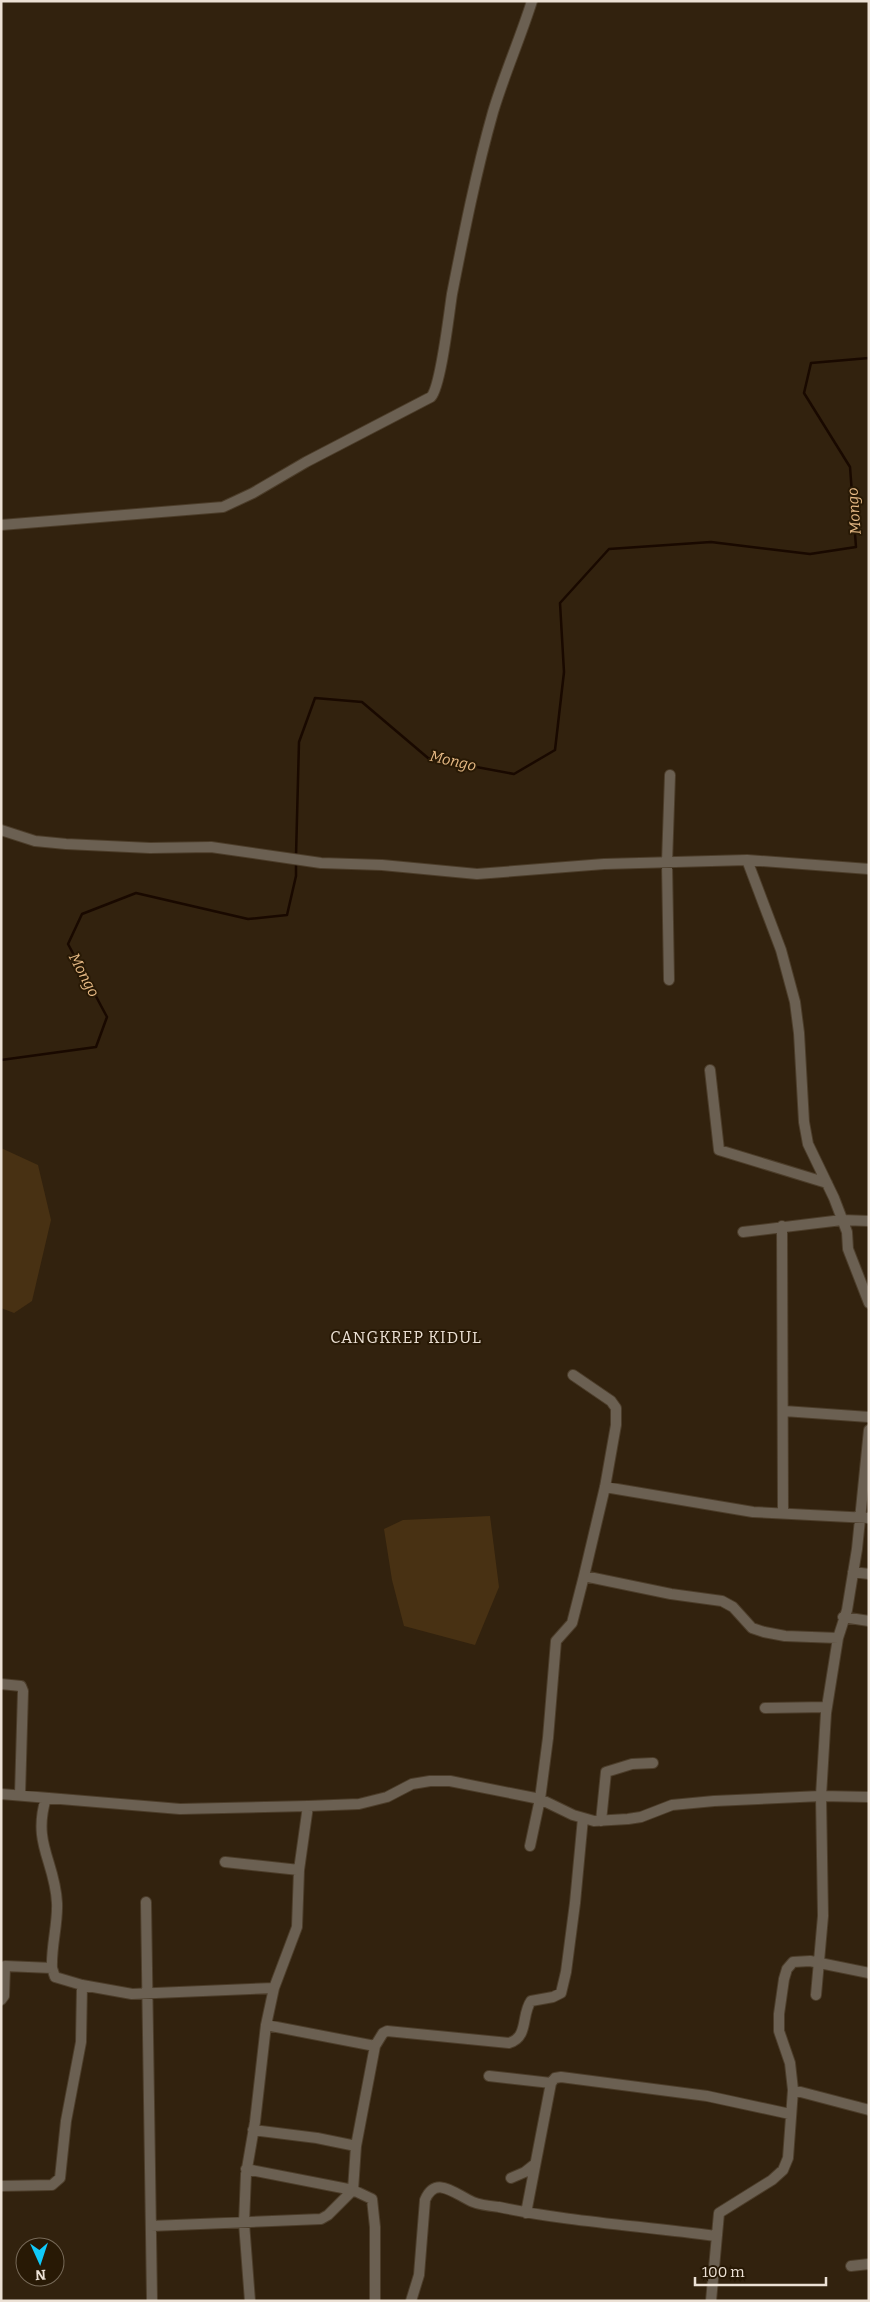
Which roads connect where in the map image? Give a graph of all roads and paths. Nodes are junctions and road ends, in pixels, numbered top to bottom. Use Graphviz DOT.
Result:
graph roads {
  1 [pos="532,1"];
  2 [pos="1,525"];
  3 [pos="670,775"];
  4 [pos="1,830"];
  5 [pos="746,860"];
  6 [pos="667,863"];
  7 [pos="869,869"];
  8 [pos="669,980"];
  9 [pos="710,1070"];
  10 [pos="827,1183"];
  11 [pos="842,1220"];
  12 [pos="869,1221"];
  13 [pos="782,1226"];
  14 [pos="743,1232"];
  15 [pos="869,1303"];
  16 [pos="573,1375"];
  17 [pos="784,1411"];
  18 [pos="869,1417"];
  19 [pos="869,1430"];
  20 [pos="605,1487"];
  21 [pos="784,1513"];
  22 [pos="865,1517"];
  23 [pos="853,1572"];
  24 [pos="869,1574"];
  25 [pos="584,1576"];
  26 [pos="843,1617"];
  27 [pos="869,1621"];
  28 [pos="838,1638"];
  29 [pos="1,1684"];
  30 [pos="765,1708"];
  31 [pos="827,1708"];
  32 [pos="653,1763"];
  33 [pos="1,1794"];
  34 [pos="20,1796"];
  35 [pos="820,1796"];
  36 [pos="869,1797"];
  37 [pos="46,1798"];
  38 [pos="540,1799"];
  39 [pos="308,1806"];
  40 [pos="583,1818"];
  41 [pos="601,1820"];
  42 [pos="530,1846"];
  43 [pos="225,1862"];
  44 [pos="299,1870"];
  45 [pos="146,1902"];
  46 [pos="820,1962"];
  47 [pos="3,1964"];
  48 [pos="52,1968"];
  49 [pos="869,1973"];
  50 [pos="82,1985"];
  51 [pos="274,1988"];
  52 [pos="146,1994"];
  53 [pos="816,1995"];
  54 [pos="1,2000"];
  55 [pos="266,2025"];
  56 [pos="375,2046"];
  57 [pos="489,2076"];
  58 [pos="551,2083"];
  59 [pos="792,2090"];
  60 [pos="869,2110"];
  61 [pos="790,2114"];
  62 [pos="253,2130"];
  63 [pos="356,2146"];
  64 [pos="535,2164"];
  65 [pos="246,2170"];
  66 [pos="511,2178"];
  67 [pos="1,2186"];
  68 [pos="353,2190"];
  69 [pos="526,2213"];
  70 [pos="244,2223"];
  71 [pos="150,2226"];
  72 [pos="715,2236"];
  73 [pos="869,2264"];
  74 [pos="850,2266"];
  75 [pos="152,2301"];
  76 [pos="250,2301"];
  77 [pos="374,2301"];
  78 [pos="411,2301"];
  79 [pos="711,2301"];
  1 -- 2 [label="street"];
  3 -- 6 [label="street"];
  4 -- 6 [label="street"];
  5 -- 6 [label="street"];
  5 -- 7 [label="street"];
  5 -- 10 [label="street"];
  6 -- 8 [label="street"];
  9 -- 10 [label="street"];
  10 -- 11 [label="street"];
  11 -- 12 [label="street"];
  11 -- 13 [label="street"];
  11 -- 15 [label="street"];
  13 -- 14 [label="street"];
  13 -- 17 [label="street"];
  16 -- 20 [label="street"];
  17 -- 18 [label="street"];
  17 -- 21 [label="street"];
  19 -- 22 [label="street"];
  20 -- 21 [label="street"];
  20 -- 25 [label="street"];
  21 -- 22 [label="street"];
  22 -- 23 [label="street"];
  23 -- 24 [label="street"];
  23 -- 26 [label="street"];
  25 -- 28 [label="street"];
  25 -- 38 [label="street"];
  26 -- 27 [label="street"];
  26 -- 28 [label="street"];
  28 -- 31 [label="street"];
  29 -- 34 [label="street"];
  30 -- 31 [label="street"];
  31 -- 35 [label="street"];
  32 -- 41 [label="street"];
  33 -- 34 [label="street"];
  34 -- 37 [label="street"];
  35 -- 36 [label="street"];
  35 -- 41 [label="street"];
  35 -- 46 [label="street"];
  37 -- 39 [label="street"];
  37 -- 48 [label="street"];
  38 -- 39 [label="street"];
  38 -- 40 [label="street"];
  38 -- 42 [label="street"];
  39 -- 44 [label="street"];
  40 -- 41 [label="street"];
  40 -- 56 [label="street"];
  43 -- 44 [label="street"];
  44 -- 51 [label="street"];
  45 -- 52 [label="street"];
  46 -- 49 [label="street"];
  46 -- 53 [label="street"];
  46 -- 59 [label="street"];
  47 -- 48 [label="street"];
  47 -- 54 [label="street"];
  48 -- 50 [label="street"];
  50 -- 52 [label="street"];
  50 -- 67 [label="street"];
  51 -- 52 [label="street"];
  51 -- 55 [label="street"];
  52 -- 71 [label="street"];
  55 -- 56 [label="street"];
  55 -- 62 [label="street"];
  56 -- 63 [label="street"];
  57 -- 58 [label="street"];
  58 -- 61 [label="street"];
  58 -- 64 [label="street"];
  59 -- 60 [label="street"];
  59 -- 61 [label="street"];
  61 -- 72 [label="street"];
  62 -- 63 [label="street"];
  62 -- 65 [label="street"];
  63 -- 68 [label="street"];
  64 -- 66 [label="street"];
  64 -- 69 [label="street"];
  65 -- 68 [label="street"];
  65 -- 70 [label="street"];
  68 -- 70 [label="street"];
  68 -- 77 [label="street"];
  69 -- 72 [label="street"];
  69 -- 78 [label="street"];
  70 -- 71 [label="street"];
  70 -- 76 [label="street"];
  71 -- 75 [label="street"];
  72 -- 79 [label="street"];
  73 -- 74 [label="street"];
}
